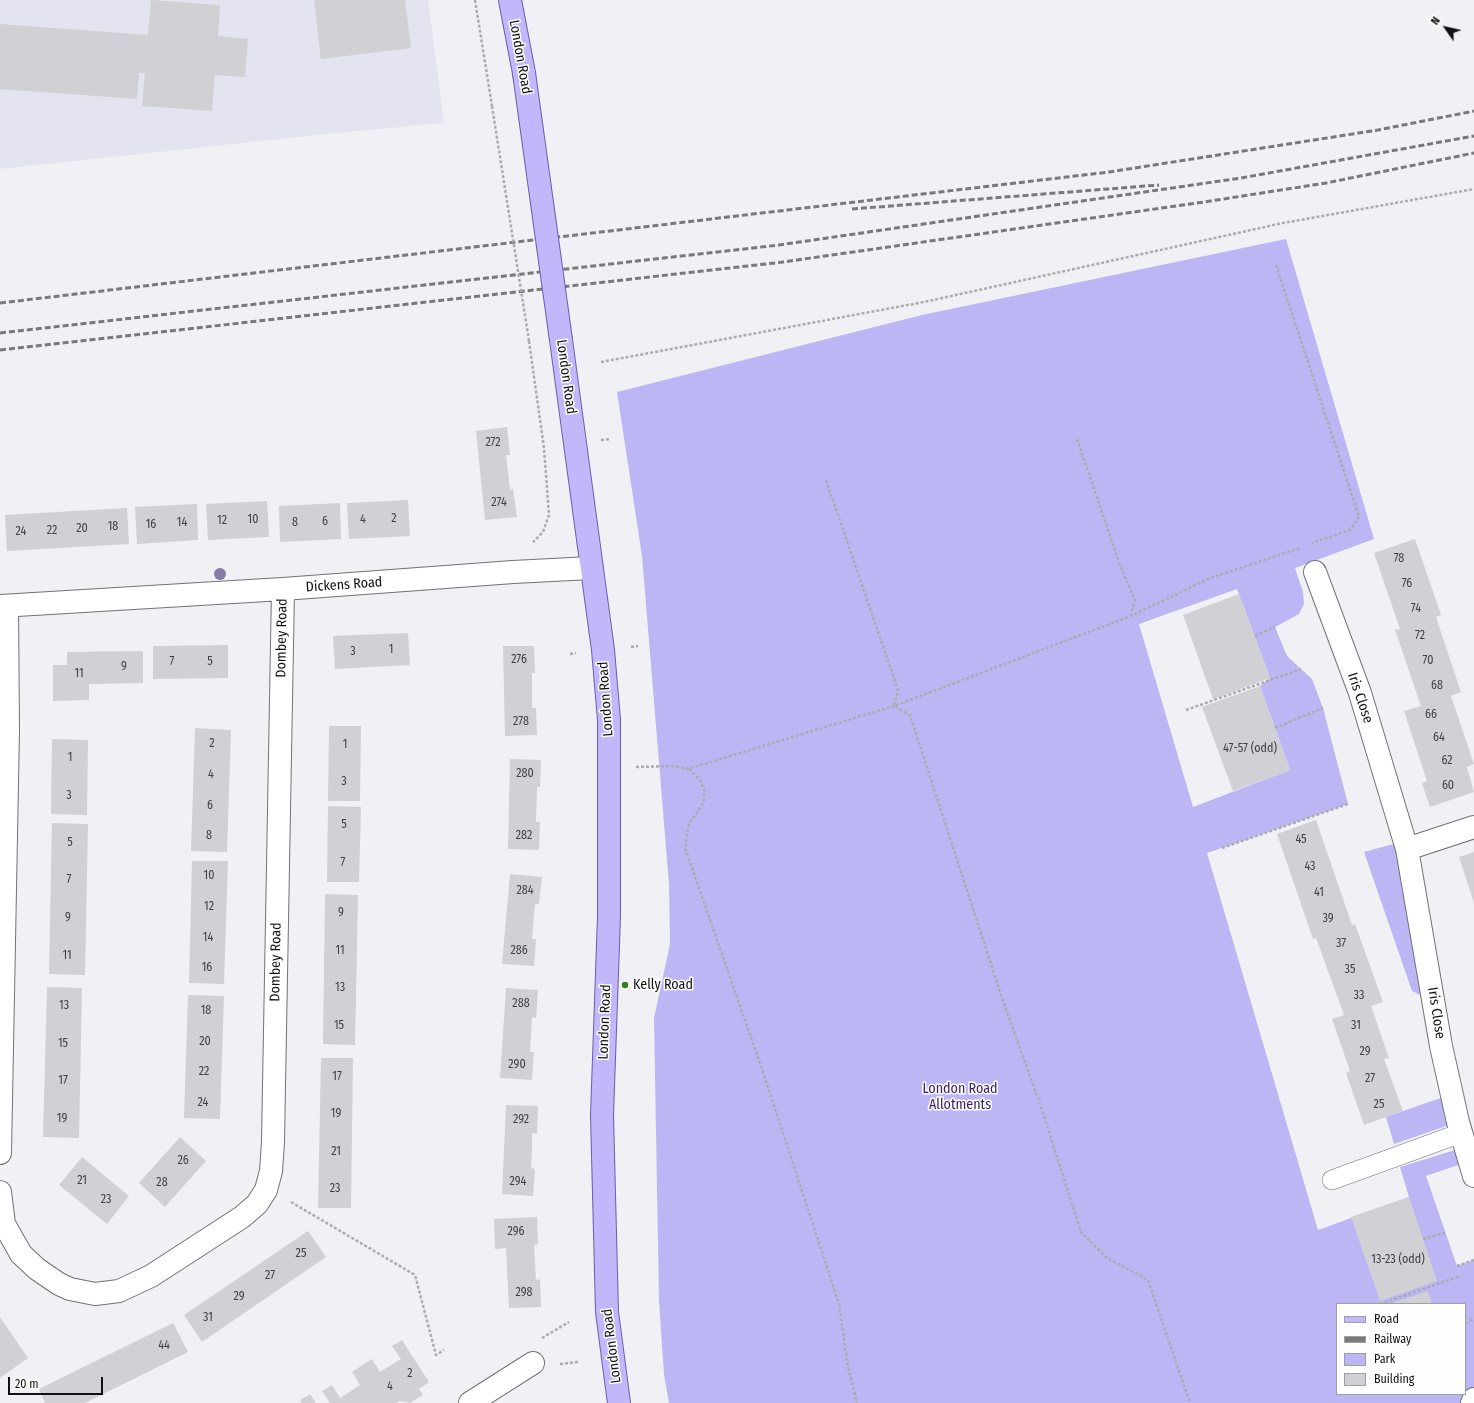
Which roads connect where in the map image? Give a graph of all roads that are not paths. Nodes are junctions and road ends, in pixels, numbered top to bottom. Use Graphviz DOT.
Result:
graph roads {
  1 [pos="510,0"];
  2 [pos="591,568"];
  3 [pos="1315,572"];
  4 [pos="283,589"];
  5 [pos="4,606"];
  6 [pos="1474,827"];
  7 [pos="1407,849"];
  8 [pos="1461,1133"];
  9 [pos="0,1153"];
  10 [pos="1474,1176"];
  11 [pos="1332,1180"];
  12 [pos="0,1192"];
  13 [pos="533,1363"];
  14 [pos="1474,1399"];
  15 [pos="470,1403"];
  16 [pos="619,1403"];
  17 [pos="1472,1403"];
  1 -- 2 [label="main road, London Road, bridge"];
  2 -- 4 [label="street, Dickens Road"];
  2 -- 16 [label="main road, London Road"];
  3 -- 7 [label="street, Iris Close"];
  4 -- 5 [label="street, Dickens Road"];
  4 -- 12 [label="street, Dombey Road"];
  5 -- 9 [label="street"];
  6 -- 7 [label="street"];
  7 -- 8 [label="street, Iris Close"];
  8 -- 10 [label="street, Iris Close"];
  8 -- 11 [label="lane"];
  13 -- 15 [label="street"];
  14 -- 17 [label="street"];
}
